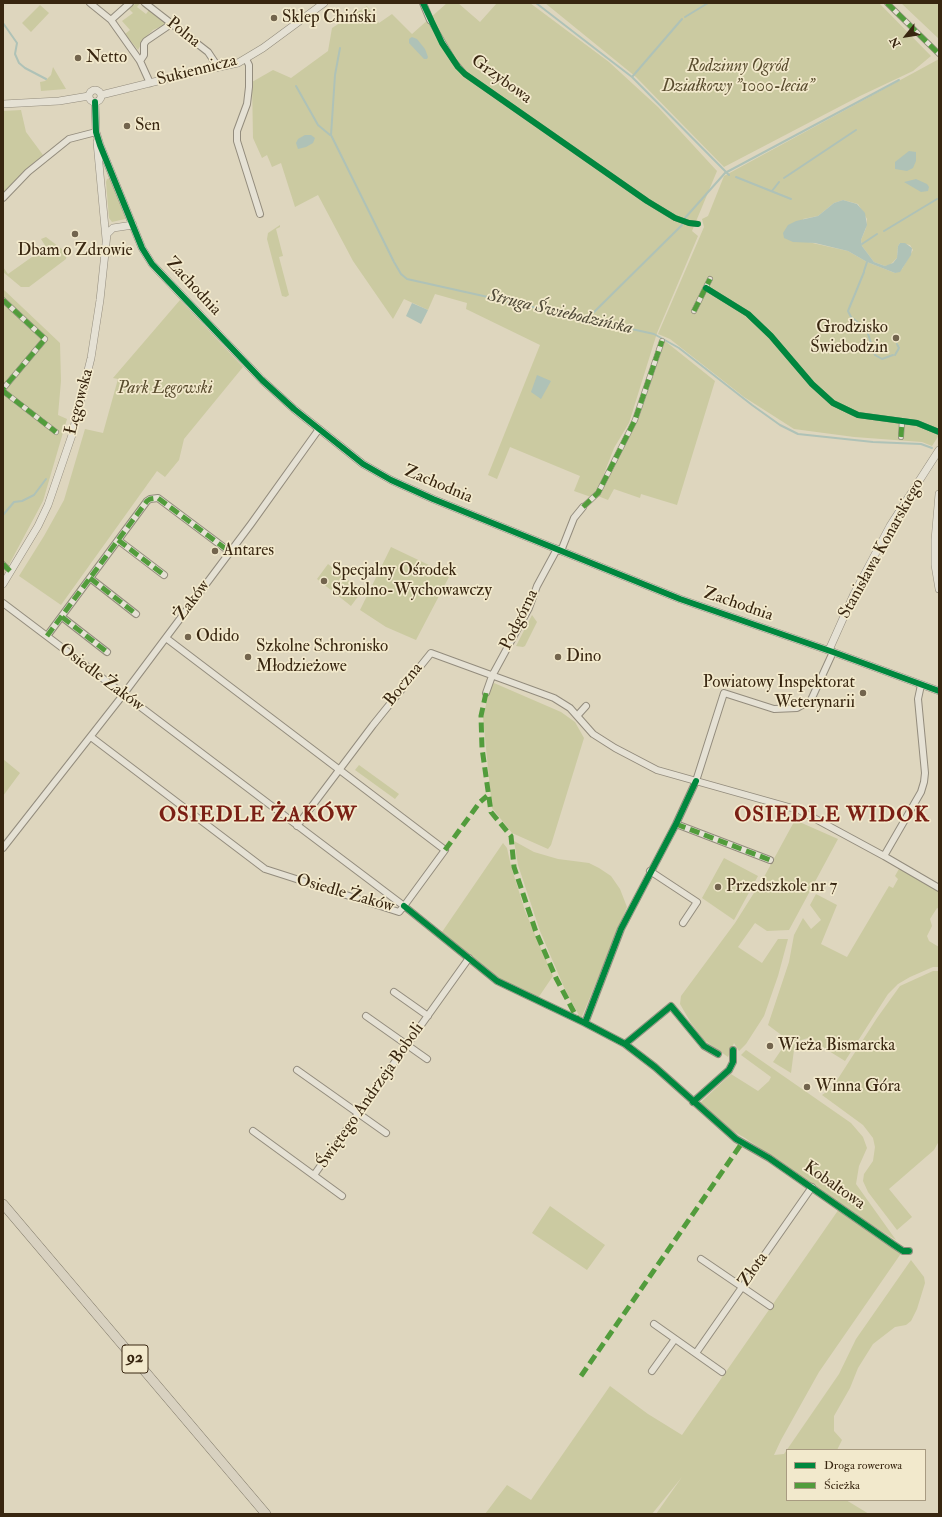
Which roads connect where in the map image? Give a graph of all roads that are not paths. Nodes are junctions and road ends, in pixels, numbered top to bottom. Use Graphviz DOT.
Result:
graph roads {
  1 [pos="90,3"];
  2 [pos="130,3"];
  3 [pos="145,3"];
  4 [pos="324,3"];
  5 [pos="423,3"];
  6 [pos="887,3"];
  7 [pos="111,20"];
  8 [pos="430,20"];
  9 [pos="171,24"];
  10 [pos="939,54"];
  11 [pos="246,59"];
  12 [pos="140,61"];
  13 [pos="218,67"];
  14 [pos="150,83"];
  15 [pos="102,95"];
  16 [pos="89,96"];
  17 [pos="95,102"];
  18 [pos="3,104"];
  19 [pos="96,132"];
  20 [pos="3,198"];
  21 [pos="260,214"];
  22 [pos="698,224"];
  23 [pos="133,225"];
  24 [pos="106,243"];
  25 [pos="710,279"];
  26 [pos="706,288"];
  27 [pos="3,300"];
  28 [pos="694,312"];
  29 [pos="662,341"];
  30 [pos="3,390"];
  31 [pos="902,421"];
  32 [pos="319,429"];
  33 [pos="56,432"];
  34 [pos="939,432"];
  35 [pos="901,437"];
  36 [pos="939,450"];
  37 [pos="939,494"];
  38 [pos="583,507"];
  39 [pos="118,540"];
  40 [pos="559,550"];
  41 [pos="230,552"];
  42 [pos="3,564"];
  43 [pos="10,572"];
  44 [pos="164,575"];
  45 [pos="90,578"];
  46 [pos="3,584"];
  47 [pos="939,590"];
  48 [pos="3,603"];
  49 [pos="136,614"];
  50 [pos="62,617"];
  51 [pos="47,636"];
  52 [pos="166,638"];
  53 [pos="831,651"];
  54 [pos="107,652"];
  55 [pos="492,676"];
  56 [pos="922,685"];
  57 [pos="939,691"];
  58 [pos="486,693"];
  59 [pos="123,695"];
  60 [pos="586,706"];
  61 [pos="577,716"];
  62 [pos="91,737"];
  63 [pos="339,770"];
  64 [pos="696,781"];
  65 [pos="676,824"];
  66 [pos="297,826"];
  67 [pos="3,848"];
  68 [pos="884,856"];
  69 [pos="770,860"];
  70 [pos="650,871"];
  71 [pos="939,888"];
  72 [pos="404,906"];
  73 [pos="683,923"];
  74 [pos="469,958"];
  75 [pos="394,992"];
  76 [pos="366,1016"];
  77 [pos="428,1016"];
  78 [pos="585,1023"];
  79 [pos="625,1044"];
  80 [pos="407,1045"];
  81 [pos="733,1050"];
  82 [pos="718,1054"];
  83 [pos="427,1059"];
  84 [pos="297,1070"];
  85 [pos="693,1102"];
  86 [pos="358,1114"];
  87 [pos="253,1131"];
  88 [pos="386,1133"];
  89 [pos="314,1175"];
  90 [pos="812,1187"];
  91 [pos="342,1196"];
  92 [pos="3,1204"];
  93 [pos="909,1251"];
  94 [pos="701,1259"];
  95 [pos="742,1287"];
  96 [pos="770,1306"];
  97 [pos="654,1324"];
  98 [pos="675,1339"];
  99 [pos="696,1353"];
  100 [pos="652,1371"];
  101 [pos="722,1372"];
  102 [pos="266,1514"];
  1 -- 7 [label="street"];
  2 -- 7 [label="street"];
  3 -- 9 [label="street, Polna"];
  4 -- 11 [label="street, Sukiennicza"];
  5 -- 8 [label="street, Grzybowa"];
  6 -- 10 [label="street"];
  7 -- 12 [label="street"];
  8 -- 22 [label="street, Grzybowa"];
  9 -- 12 [label="street"];
  9 -- 13 [label="street, Polna"];
  11 -- 13 [label="street, Sukiennicza"];
  11 -- 21 [label="street"];
  12 -- 14 [label="street"];
  13 -- 14 [label="street, Sukiennicza"];
  14 -- 15 [label="street, Sukiennicza"];
  15 -- 16 [label="street"];
  15 -- 17 [label="street"];
  16 -- 17 [label="street"];
  16 -- 18 [label="street"];
  17 -- 19 [label="street, Zachodnia"];
  19 -- 20 [label="street"];
  19 -- 23 [label="street, Zachodnia"];
  19 -- 24 [label="street, Zachodnia"];
  23 -- 24 [label="street, Łęgowska"];
  23 -- 32 [label="street, Zachodnia"];
  24 -- 43 [label="street, Łęgowska"];
  25 -- 26 [label="street"];
  26 -- 28 [label="street"];
  26 -- 31 [label="street"];
  27 -- 30 [label="street"];
  29 -- 38 [label="street"];
  30 -- 33 [label="street"];
  31 -- 34 [label="street"];
  31 -- 35 [label="street"];
  32 -- 40 [label="street, Zachodnia"];
  32 -- 41 [label="street, Żaków"];
  36 -- 53 [label="street, Stanisława Konarskiego"];
  37 -- 47 [label="street"];
  38 -- 40 [label="street, Podgórna"];
  39 -- 41 [label="street"];
  39 -- 44 [label="street"];
  39 -- 45 [label="street"];
  40 -- 53 [label="street, Zachodnia"];
  40 -- 55 [label="street, Podgórna"];
  41 -- 52 [label="street, Żaków"];
  42 -- 43 [label="street"];
  43 -- 46 [label="street, Łęgowska"];
  45 -- 49 [label="street"];
  45 -- 50 [label="street"];
  48 -- 51 [label="street, Osiedle Żaków"];
  50 -- 51 [label="street"];
  50 -- 54 [label="street"];
  51 -- 59 [label="street, Osiedle Żaków"];
  52 -- 59 [label="street, Żaków"];
  52 -- 63 [label="street"];
  53 -- 56 [label="street, Zachodnia"];
  53 -- 64 [label="street"];
  55 -- 58 [label="street, Podgórna"];
  55 -- 61 [label="street"];
  55 -- 63 [label="street, Boczna"];
  56 -- 57 [label="street, Zachodnia"];
  56 -- 68 [label="street"];
  59 -- 62 [label="street, Żaków"];
  59 -- 66 [label="street, Osiedle Żaków"];
  60 -- 61 [label="street"];
  61 -- 64 [label="street"];
  62 -- 67 [label="street, Żaków"];
  62 -- 72 [label="street, Osiedle Żaków"];
  63 -- 66 [label="street"];
  63 -- 72 [label="street"];
  64 -- 65 [label="street"];
  64 -- 68 [label="street"];
  65 -- 69 [label="street"];
  65 -- 70 [label="street"];
  66 -- 72 [label="street, Osiedle Żaków"];
  68 -- 71 [label="street"];
  70 -- 73 [label="street"];
  70 -- 78 [label="street"];
  72 -- 74 [label="street, Kobaltowa"];
  74 -- 77 [label="street, Świętego Andrzeja Boboli"];
  74 -- 78 [label="street, Kobaltowa"];
  75 -- 77 [label="street, Świętego Andrzeja Boboli"];
  76 -- 80 [label="street"];
  77 -- 80 [label="street, Świętego Andrzeja Boboli"];
  78 -- 79 [label="street, Kobaltowa"];
  79 -- 82 [label="street"];
  79 -- 85 [label="street, Kobaltowa"];
  80 -- 83 [label="street"];
  80 -- 86 [label="street, Świętego Andrzeja Boboli"];
  81 -- 85 [label="street"];
  84 -- 86 [label="street"];
  85 -- 90 [label="street, Kobaltowa"];
  86 -- 88 [label="street"];
  86 -- 89 [label="street, Świętego Andrzeja Boboli"];
  87 -- 89 [label="street"];
  89 -- 91 [label="street"];
  90 -- 93 [label="street, Kobaltowa"];
  90 -- 95 [label="street, Złota"];
  92 -- 102 [label="main road, 92"];
  94 -- 95 [label="street"];
  95 -- 96 [label="street"];
  95 -- 99 [label="street, Złota"];
  97 -- 98 [label="street"];
  98 -- 99 [label="street"];
  98 -- 100 [label="street"];
  99 -- 101 [label="street"];
}
